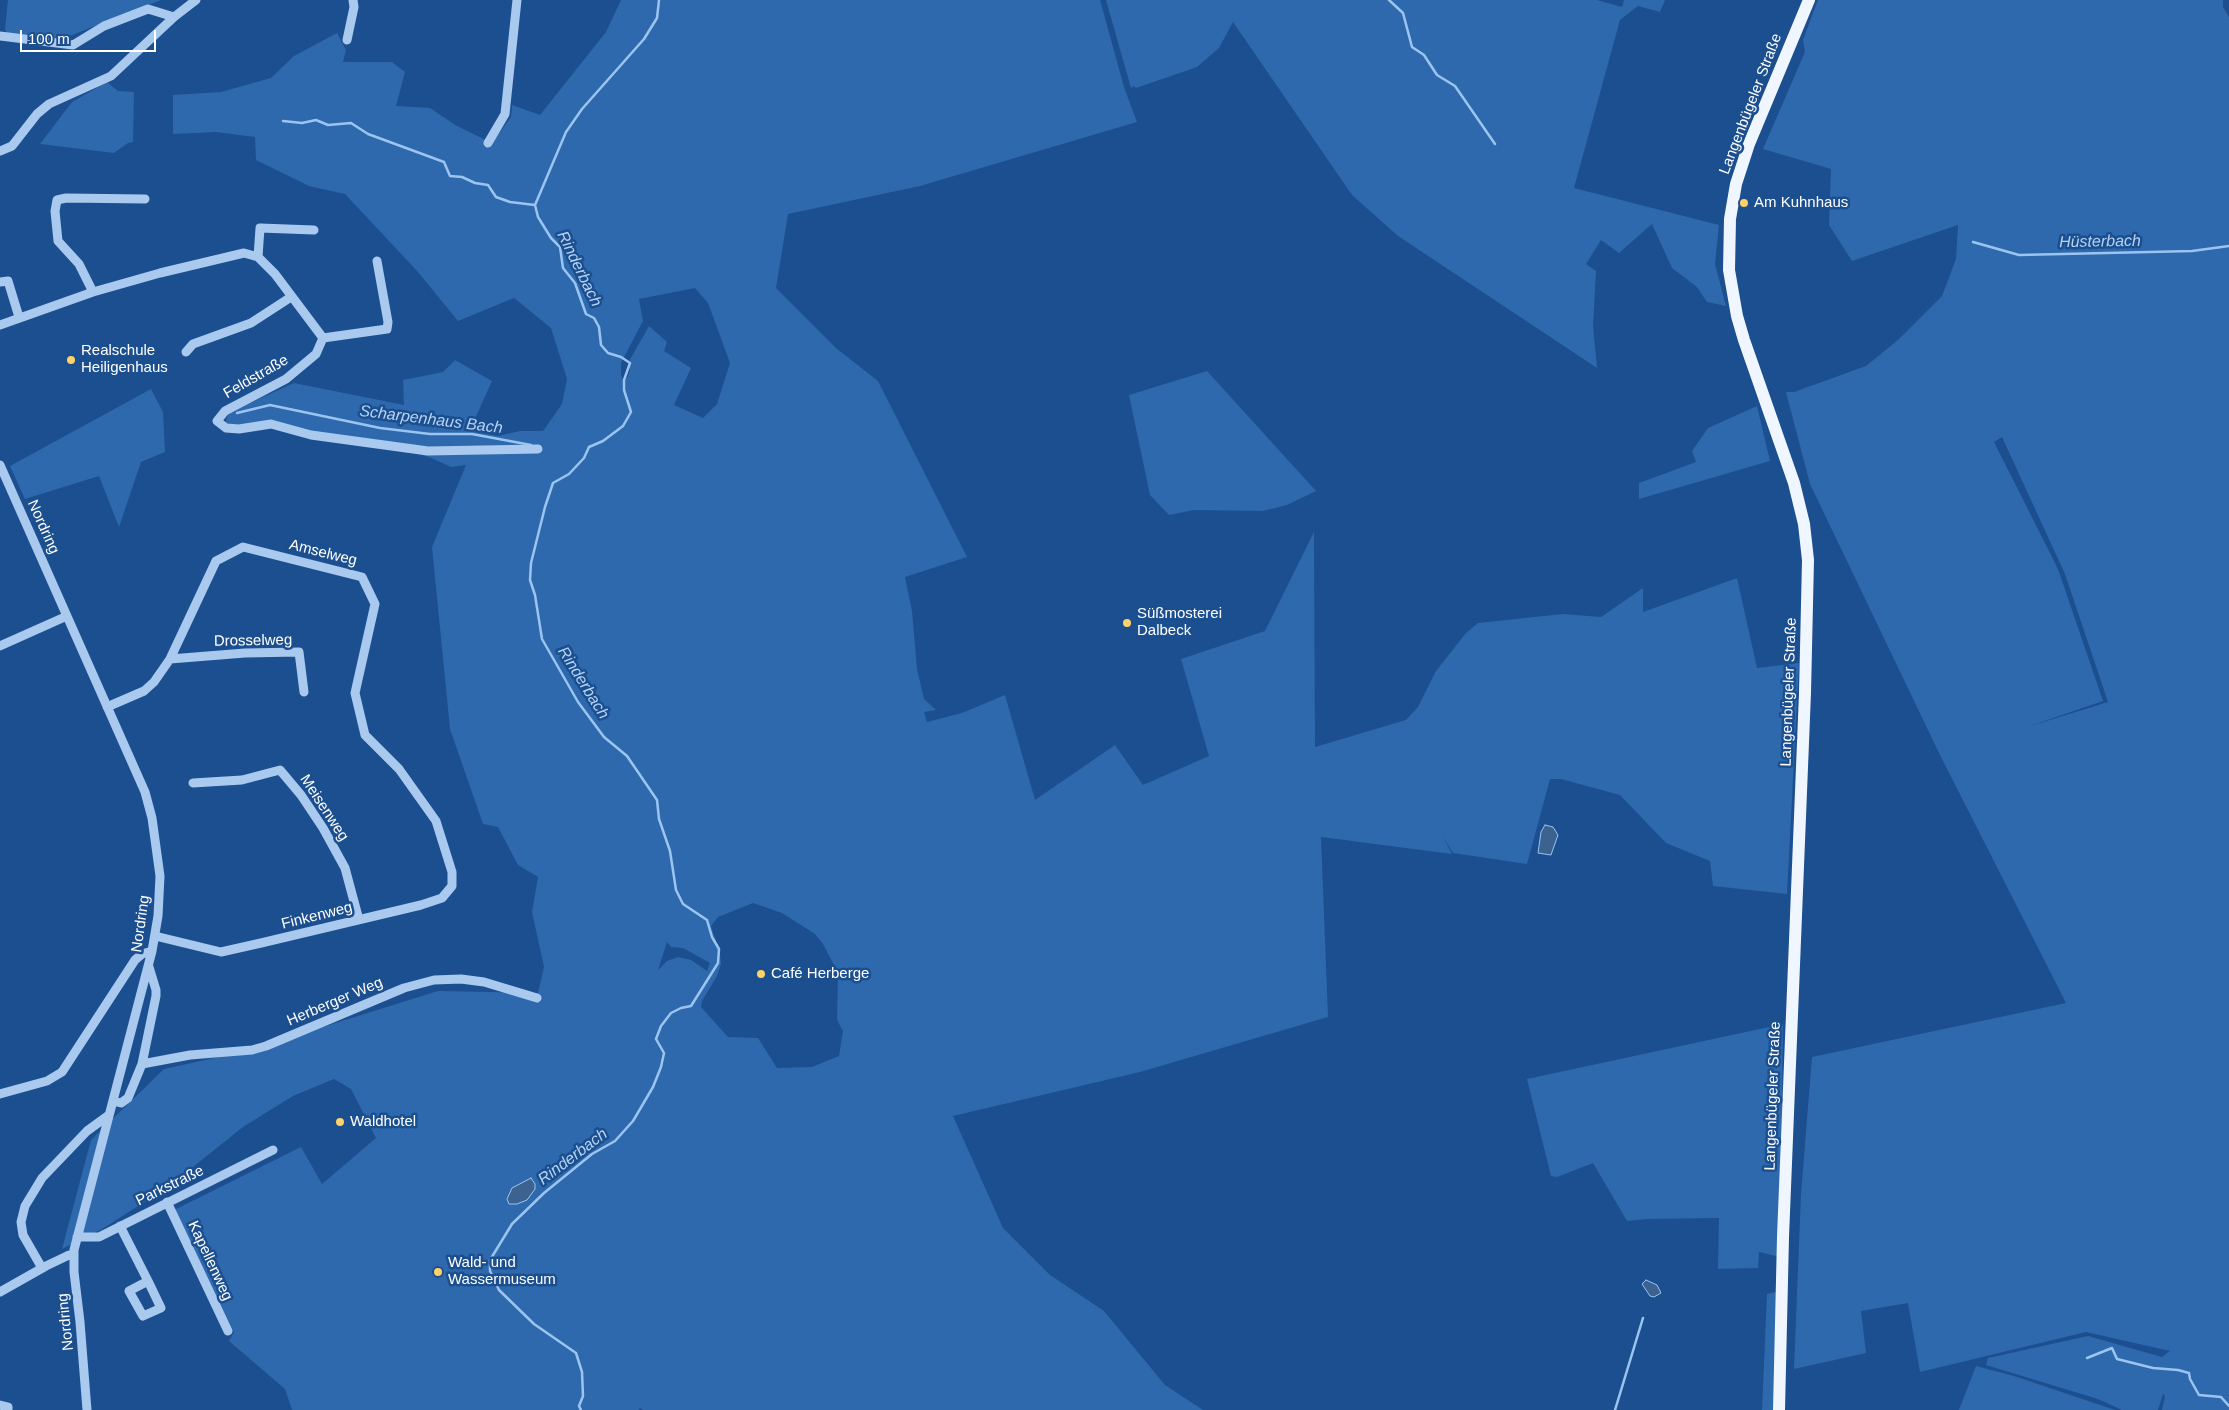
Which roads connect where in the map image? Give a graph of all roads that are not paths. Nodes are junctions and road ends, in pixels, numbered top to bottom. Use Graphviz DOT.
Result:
graph roads {
  1 [pos="196,0"];
  2 [pos="353,0"];
  3 [pos="517,0"];
  4 [pos="1809,0"];
  5 [pos="174,17"];
  6 [pos="0,36"];
  7 [pos="347,40"];
  8 [pos="488,143"];
  9 [pos="0,151"];
  10 [pos="144,198"];
  11 [pos="314,230"];
  12 [pos="258,257"];
  13 [pos="377,261"];
  14 [pos="0,282"];
  15 [pos="93,292"];
  16 [pos="291,297"];
  17 [pos="19,318"];
  18 [pos="0,326"];
  19 [pos="323,338"];
  20 [pos="186,352"];
  21 [pos="538,449"];
  22 [pos="0,465"];
  23 [pos="67,616"];
  24 [pos="0,646"];
  25 [pos="170,659"];
  26 [pos="304,692"];
  27 [pos="107,707"];
  28 [pos="193,783"];
  29 [pos="447,857"];
  30 [pos="360,920"];
  31 [pos="155,936"];
  32 [pos="152,951"];
  33 [pos="149,966"];
  34 [pos="537,998"];
  35 [pos="142,1064"];
  36 [pos="0,1094"];
  37 [pos="113,1101"];
  38 [pos="109,1115"];
  39 [pos="273,1150"];
  40 [pos="167,1202"];
  41 [pos="120,1226"];
  42 [pos="77,1237"];
  43 [pos="74,1255"];
  44 [pos="42,1268"];
  45 [pos="148,1281"];
  46 [pos="0,1292"];
  47 [pos="228,1331"];
  48 [pos="0,1405"];
  49 [pos="8,1410"];
  50 [pos="86,1410"];
  51 [pos="1779,1410"];
  1 -- 5 [label="street"];
  2 -- 7 [label="street"];
  3 -- 8 [label="street"];
  4 -- 51 [label="main road, Langenbügeler Straße"];
  5 -- 6 [label="street"];
  5 -- 9 [label="street"];
  10 -- 15 [label="street"];
  11 -- 12 [label="street"];
  12 -- 15 [label="street"];
  12 -- 16 [label="street"];
  13 -- 19 [label="street"];
  14 -- 17 [label="street"];
  15 -- 17 [label="street"];
  16 -- 19 [label="street"];
  16 -- 20 [label="street"];
  17 -- 18 [label="street"];
  19 -- 21 [label="street, Feldstraße"];
  22 -- 23 [label="street, Nordring"];
  23 -- 24 [label="street"];
  23 -- 27 [label="street, Nordring"];
  25 -- 26 [label="street, Drosselweg"];
  25 -- 27 [label="street, Amselweg"];
  25 -- 29 [label="street, Amselweg"];
  27 -- 31 [label="street, Nordring"];
  28 -- 30 [label="street, Meisenweg"];
  29 -- 30 [label="street, Finkenweg"];
  30 -- 31 [label="street, Finkenweg"];
  31 -- 32 [label="street, Nordring"];
  32 -- 33 [label="street, Nordring"];
  32 -- 36 [label="street"];
  33 -- 35 [label="street"];
  33 -- 37 [label="street, Nordring"];
  34 -- 35 [label="street, Herberger Weg"];
  35 -- 37 [label="street"];
  37 -- 38 [label="street, Nordring"];
  38 -- 42 [label="street, Nordring"];
  38 -- 44 [label="street"];
  39 -- 40 [label="street, Parkstraße"];
  40 -- 41 [label="street, Parkstraße"];
  40 -- 47 [label="street, Kapellenweg"];
  41 -- 42 [label="street, Parkstraße"];
  41 -- 45 [label="street"];
  42 -- 43 [label="street, Nordring"];
  43 -- 44 [label="street"];
  43 -- 50 [label="street, Nordring"];
  44 -- 46 [label="street"];
  48 -- 49 [label="street"];
}
